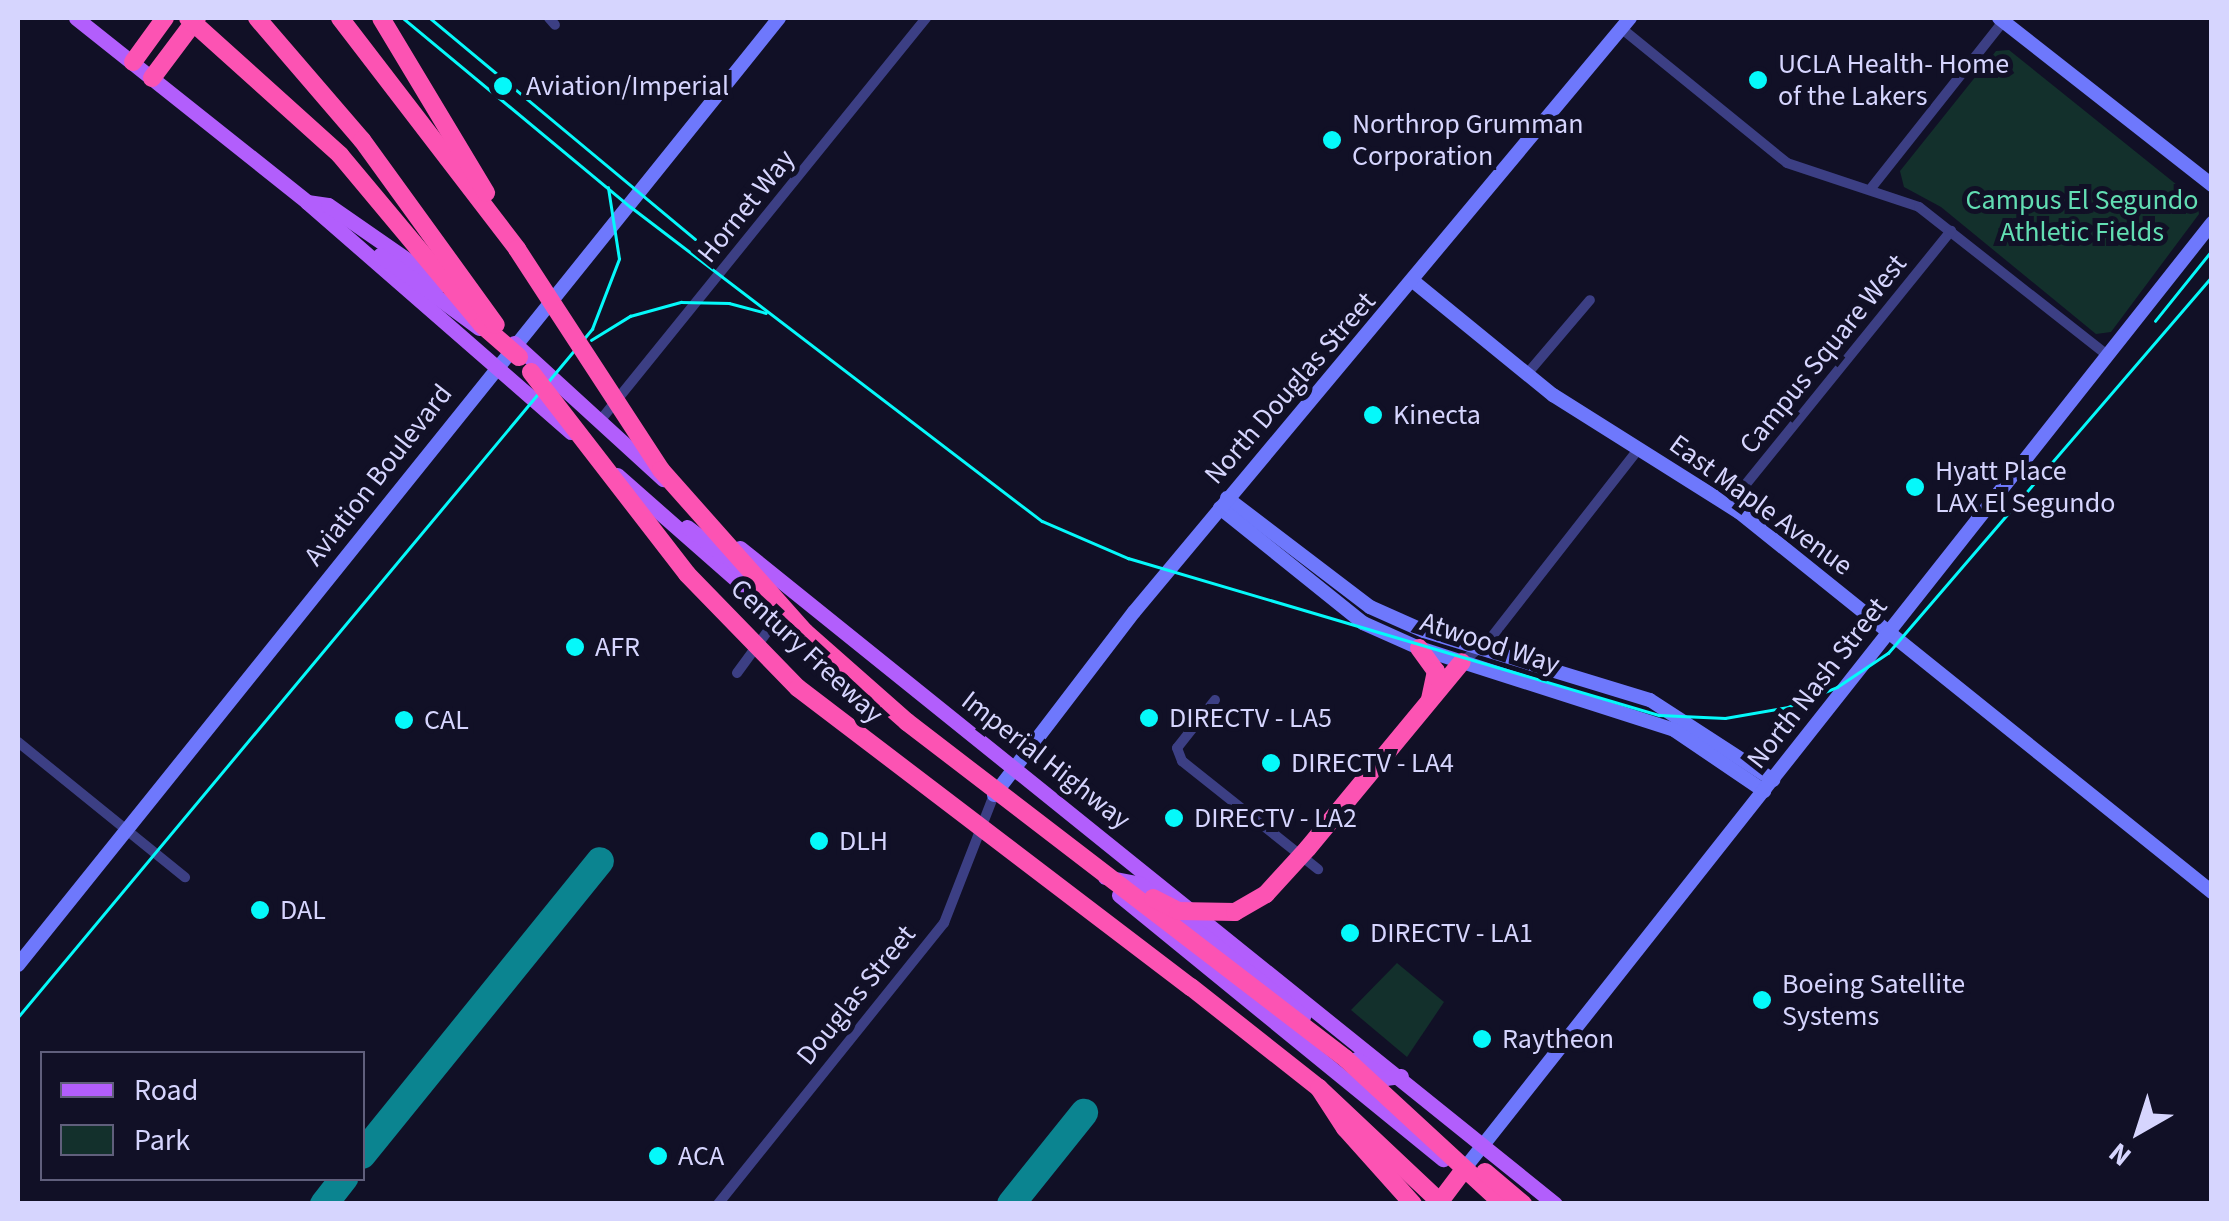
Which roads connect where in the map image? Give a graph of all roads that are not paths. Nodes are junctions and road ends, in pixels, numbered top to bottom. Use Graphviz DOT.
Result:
graph roads {
  1 [pos="76,18"];
  2 [pos="165,18"];
  3 [pos="188,18"];
  4 [pos="197,18"];
  5 [pos="257,18"];
  6 [pos="340,18"];
  7 [pos="381,18"];
  8 [pos="780,18"];
  9 [pos="926,18"];
  10 [pos="2003,19"];
  11 [pos="1625,23"];
  12 [pos="133,62"];
  13 [pos="152,78"];
  14 [pos="2212,185"];
  15 [pos="1872,187"];
  16 [pos="308,202"];
  17 [pos="2212,224"];
  18 [pos="1950,230"];
  19 [pos="340,233"];
  20 [pos="516,249"];
  21 [pos="1413,281"];
  22 [pos="1590,300"];
  23 [pos="518,351"];
  24 [pos="2107,356"];
  25 [pos="497,365"];
  26 [pos="1527,374"];
  27 [pos="599,422"];
  28 [pos="1639,448"];
  29 [pos="1223,503"];
  30 [pos="1729,505"];
  31 [pos="654,508"];
  32 [pos="801,598"];
  33 [pos="778,617"];
  34 [pos="1889,633"];
  35 [pos="1419,648"];
  36 [pos="1479,648"];
  37 [pos="1462,662"];
  38 [pos="737,673"];
  39 [pos="1215,700"];
  40 [pos="1430,700"];
  41 [pos="18,742"];
  42 [pos="1013,766"];
  43 [pos="1768,785"];
  44 [pos="994,795"];
  45 [pos="127,830"];
  46 [pos="1318,869"];
  47 [pos="1096,871"];
  48 [pos="185,877"];
  49 [pos="2212,892"];
  50 [pos="1247,961"];
  51 [pos="18,966"];
  52 [pos="1229,984"];
  53 [pos="1346,1060"];
  54 [pos="1319,1088"];
  55 [pos="1483,1145"];
  56 [pos="1461,1174"];
  57 [pos="718,1204"];
  58 [pos="1413,1204"];
  59 [pos="1440,1204"];
  60 [pos="1500,1204"];
  61 [pos="1523,1204"];
  62 [pos="1554,1204"];
  1 -- 12 [label="main road"];
  2 -- 12 [label="highway"];
  3 -- 23 [label="highway, bridge"];
  4 -- 13 [label="highway"];
  5 -- 23 [label="highway, Century Freeway, bridge"];
  6 -- 20 [label="highway, Century Freeway"];
  7 -- 20 [label="highway"];
  8 -- 23 [label="street, Aviation Boulevard"];
  9 -- 27 [label="street, Hornet Way"];
  10 -- 14 [label="street"];
  10 -- 15 [label="street"];
  11 -- 15 [label="street"];
  11 -- 21 [label="street, North Douglas Street"];
  12 -- 13 [label="main road"];
  13 -- 16 [label="main road"];
  15 -- 18 [label="street"];
  16 -- 19 [label="main road"];
  16 -- 23 [label="main road"];
  17 -- 24 [label="street, North Nash Street"];
  18 -- 24 [label="street"];
  18 -- 30 [label="street, Campus Square West"];
  19 -- 23 [label="main road"];
  19 -- 25 [label="main road"];
  20 -- 47 [label="highway, Century Freeway, bridge"];
  21 -- 26 [label="street, East Maple Avenue"];
  21 -- 29 [label="street, North Douglas Street"];
  22 -- 26 [label="street"];
  23 -- 25 [label="street, Aviation Boulevard"];
  23 -- 27 [label="main road, Imperial Highway"];
  23 -- 54 [label="highway, Century Freeway, bridge"];
  24 -- 34 [label="street, North Nash Street"];
  25 -- 31 [label="main road"];
  25 -- 45 [label="street, Aviation Boulevard"];
  26 -- 28 [label="street, East Maple Avenue"];
  27 -- 32 [label="main road, Imperial Highway"];
  28 -- 30 [label="street, East Maple Avenue"];
  28 -- 36 [label="street"];
  29 -- 35 [label="street, Atwood Way"];
  29 -- 36 [label="street, Atwood Way"];
  29 -- 42 [label="street, North Douglas Street"];
  30 -- 34 [label="street, East Maple Avenue"];
  31 -- 32 [label="main road"];
  31 -- 33 [label="main road"];
  32 -- 42 [label="main road, Imperial Highway"];
  33 -- 38 [label="street"];
  33 -- 44 [label="main road"];
  34 -- 43 [label="street, North Nash Street"];
  34 -- 49 [label="street, East Maple Avenue"];
  35 -- 37 [label="street, Atwood Way"];
  35 -- 40 [label="highway"];
  36 -- 37 [label="street"];
  36 -- 43 [label="street, Atwood Way"];
  37 -- 40 [label="highway"];
  37 -- 43 [label="street, Atwood Way"];
  39 -- 46 [label="street"];
  40 -- 47 [label="highway, bridge"];
  41 -- 45 [label="street"];
  42 -- 44 [label="street, North Douglas Street"];
  42 -- 50 [label="main road, Imperial Highway"];
  43 -- 55 [label="street, North Nash Street"];
  44 -- 47 [label="main road"];
  44 -- 57 [label="street, Douglas Street"];
  45 -- 48 [label="street"];
  45 -- 51 [label="street, Aviation Boulevard"];
  47 -- 50 [label="main road"];
  47 -- 52 [label="main road"];
  47 -- 53 [label="highway, Century Freeway, bridge"];
  50 -- 52 [label="street"];
  50 -- 55 [label="main road, Imperial Highway"];
  52 -- 56 [label="main road"];
  53 -- 60 [label="highway, Century Freeway, bridge"];
  53 -- 61 [label="highway, bridge"];
  54 -- 58 [label="highway, bridge"];
  54 -- 59 [label="highway, Century Freeway, bridge"];
  55 -- 56 [label="street, North Nash Street"];
  55 -- 62 [label="main road, Imperial Highway"];
  56 -- 59 [label="highway"];
  56 -- 60 [label="main road"];
}
